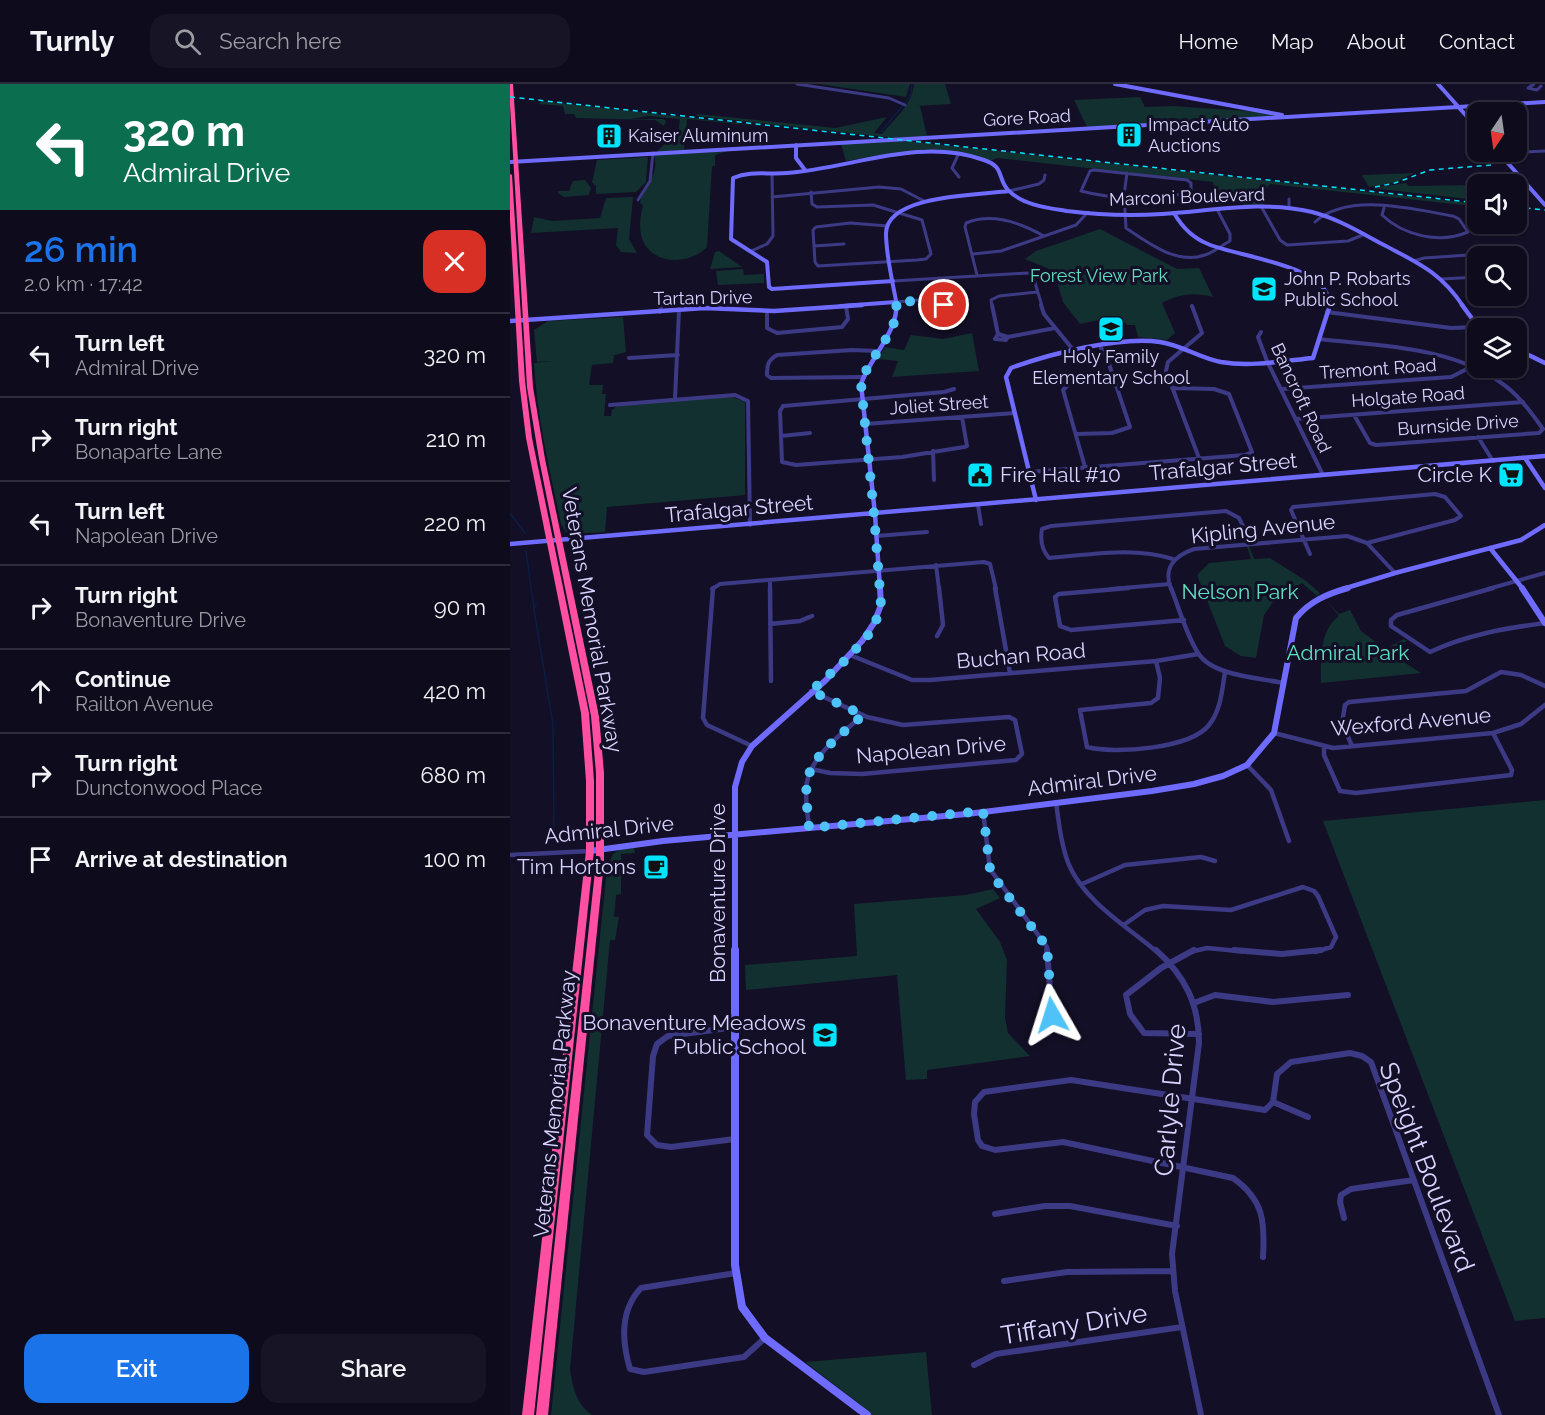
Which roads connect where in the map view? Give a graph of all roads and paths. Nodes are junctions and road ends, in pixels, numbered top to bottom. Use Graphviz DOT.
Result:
graph roads {
  1 [pos="511,84"];
  2 [pos="797,84"];
  3 [pos="1115,84"];
  4 [pos="1438,84"];
  5 [pos="1534,84"];
  6 [pos="1543,86"];
  7 [pos="1545,102"];
  8 [pos="905,105"];
  9 [pos="1457,106"];
  10 [pos="1288,117"];
  11 [pos="1467,117"];
  12 [pos="796,145"];
  13 [pos="1527,151"];
  14 [pos="1545,151"];
  15 [pos="653,153"];
  16 [pos="958,155"];
  17 [pos="513,162"];
  18 [pos="1508,162"];
  19 [pos="805,170"];
  20 [pos="1127,173"];
  21 [pos="772,174"];
  22 [pos="510,175"];
  23 [pos="1045,175"];
  24 [pos="959,177"];
  25 [pos="1009,191"];
  26 [pos="811,192"];
  27 [pos="1124,195"];
  28 [pos="772,197"];
  29 [pos="1289,199"];
  30 [pos="638,200"];
  31 [pos="924,201"];
  32 [pos="1545,205"];
  33 [pos="1262,207"];
  34 [pos="1289,208"];
  35 [pos="1384,208"];
  36 [pos="901,211"];
  37 [pos="1218,211"];
  38 [pos="1088,212"];
  39 [pos="1174,213"];
  40 [pos="1125,215"];
  41 [pos="1323,215"];
  42 [pos="1315,222"];
  43 [pos="888,226"];
  44 [pos="1365,234"];
  45 [pos="1044,236"];
  46 [pos="844,244"];
  47 [pos="814,246"];
  48 [pos="1217,248"];
  49 [pos="751,251"];
  50 [pos="972,254"];
  51 [pos="1467,255"];
  52 [pos="890,261"];
  53 [pos="1414,261"];
  54 [pos="977,275"];
  55 [pos="1467,277"];
  56 [pos="1442,279"];
  57 [pos="893,281"];
  58 [pos="662,291"];
  59 [pos="1037,292"];
  60 [pos="896,302"];
  61 [pos="846,306"];
  62 [pos="1192,306"];
  63 [pos="679,310"];
  64 [pos="767,311"];
  65 [pos="660,312"];
  66 [pos="1327,312"];
  67 [pos="1471,318"];
  68 [pos="522,320"];
  69 [pos="510,321"];
  70 [pos="944,324"];
  71 [pos="1055,328"];
  72 [pos="1467,328"];
  73 [pos="1261,332"];
  74 [pos="1319,339"];
  75 [pos="1101,348"];
  76 [pos="1185,349"];
  77 [pos="877,351"];
  78 [pos="1075,352"];
  79 [pos="1527,354"];
  80 [pos="678,355"];
  81 [pos="629,358"];
  82 [pos="1267,361"];
  83 [pos="1545,363"];
  84 [pos="1467,364"];
  85 [pos="1467,370"];
  86 [pos="863,377"];
  87 [pos="1113,378"];
  88 [pos="1496,378"];
  89 [pos="1172,388"];
  90 [pos="954,389"];
  91 [pos="1282,389"];
  92 [pos="675,399"];
  93 [pos="862,399"];
  94 [pos="1522,402"];
  95 [pos="610,405"];
  96 [pos="1015,413"];
  97 [pos="1354,415"];
  98 [pos="962,417"];
  99 [pos="1296,419"];
  100 [pos="865,424"];
  101 [pos="810,433"];
  102 [pos="1076,434"];
  103 [pos="781,435"];
  104 [pos="1478,437"];
  105 [pos="933,451"];
  106 [pos="1545,456"];
  107 [pos="1199,458"];
  108 [pos="1525,458"];
  109 [pos="868,460"];
  110 [pos="1493,461"];
  111 [pos="1085,467"];
  112 [pos="1029,472"];
  113 [pos="1323,475"];
  114 [pos="934,480"];
  115 [pos="1545,488"];
  116 [pos="1036,500"];
  117 [pos="978,505"];
  118 [pos="874,514"];
  119 [pos="981,524"];
  120 [pos="750,525"];
  121 [pos="1545,525"];
  122 [pos="927,532"];
  123 [pos="876,536"];
  124 [pos="1304,538"];
  125 [pos="555,541"];
  126 [pos="1251,542"];
  127 [pos="1367,543"];
  128 [pos="510,544"];
  129 [pos="1490,548"];
  130 [pos="1310,554"];
  131 [pos="1173,560"];
  132 [pos="936,565"];
  133 [pos="879,570"];
  134 [pos="1395,573"];
  135 [pos="1545,573"];
  136 [pos="770,580"];
  137 [pos="1517,581"];
  138 [pos="1170,584"];
  139 [pos="812,616"];
  140 [pos="1184,620"];
  141 [pos="1545,623"];
  142 [pos="770,624"];
  143 [pos="937,636"];
  144 [pos="1198,654"];
  145 [pos="850,656"];
  146 [pos="1156,661"];
  147 [pos="1225,672"];
  148 [pos="1010,674"];
  149 [pos="771,681"];
  150 [pos="1284,683"];
  151 [pos="1545,686"];
  152 [pos="811,691"];
  153 [pos="1545,705"];
  154 [pos="863,715"];
  155 [pos="1274,733"];
  156 [pos="1493,733"];
  157 [pos="752,746"];
  158 [pos="1324,747"];
  159 [pos="1352,747"];
  160 [pos="1247,765"];
  161 [pos="811,769"];
  162 [pos="1056,802"];
  163 [pos="983,811"];
  164 [pos="809,828"];
  165 [pos="736,835"];
  166 [pos="1289,841"];
  167 [pos="595,850"];
  168 [pos="510,855"];
  169 [pos="1215,861"];
  170 [pos="1082,884"];
  171 [pos="1125,924"];
  172 [pos="1170,964"];
  173 [pos="1348,995"];
  174 [pos="1194,1003"];
  175 [pos="1052,1015"];
  176 [pos="736,1027"];
  177 [pos="1199,1034"];
  178 [pos="1194,1101"];
  179 [pos="1273,1102"];
  180 [pos="1308,1117"];
  181 [pos="735,1139"];
  182 [pos="1184,1168"];
  183 [pos="1414,1180"];
  184 [pos="995,1214"];
  185 [pos="1344,1218"];
  186 [pos="1177,1226"];
  187 [pos="1263,1257"];
  188 [pos="1173,1272"];
  189 [pos="737,1273"];
  190 [pos="1004,1281"];
  191 [pos="1182,1327"];
  192 [pos="765,1338"];
  193 [pos="974,1365"];
  194 [pos="528,1415"];
  195 [pos="542,1415"];
  196 [pos="867,1415"];
  197 [pos="1201,1415"];
  198 [pos="1499,1415"];
  1 -- 17 [label="highway, Veterans Memorial Parkway"];
  2 -- 8 [label="street"];
  3 -- 10 [label="street"];
  4 -- 9 [label="street"];
  5 -- 6 [label="street"];
  5 -- 6 [label="street"];
  7 -- 9 [label="street, Gore Road"];
  9 -- 10 [label="street, Gore Road"];
  9 -- 11 [label="street"];
  10 -- 12 [label="street, Gore Road"];
  12 -- 15 [label="street, Gore Road"];
  12 -- 19 [label="street"];
  13 -- 14 [label="street"];
  15 -- 17 [label="street, Gore Road"];
  15 -- 30 [label="street"];
  16 -- 19 [label="street"];
  16 -- 24 [label="street"];
  16 -- 25 [label="street"];
  17 -- 68 [label="highway, Veterans Memorial Parkway"];
  18 -- 32 [label="street"];
  19 -- 21 [label="street"];
  20 -- 27 [label="street"];
  20 -- 27 [label="street"];
  20 -- 27 [label="street"];
  21 -- 28 [label="street"];
  21 -- 49 [label="street"];
  22 -- 68 [label="highway, Veterans Memorial Parkway"];
  23 -- 25 [label="street"];
  25 -- 31 [label="street"];
  25 -- 38 [label="street, Marconi Boulevard"];
  26 -- 28 [label="street"];
  26 -- 31 [label="street"];
  26 -- 36 [label="street"];
  27 -- 40 [label="street"];
  28 -- 49 [label="street"];
  29 -- 34 [label="street"];
  31 -- 36 [label="street"];
  33 -- 34 [label="street, Marconi Boulevard"];
  33 -- 37 [label="street, Marconi Boulevard"];
  33 -- 44 [label="street"];
  34 -- 41 [label="street, Marconi Boulevard"];
  35 -- 35 [label="street"];
  35 -- 41 [label="street"];
  36 -- 43 [label="street"];
  36 -- 52 [label="street"];
  37 -- 39 [label="street, Marconi Boulevard"];
  37 -- 48 [label="street"];
  38 -- 40 [label="street, Marconi Boulevard"];
  38 -- 45 [label="street"];
  39 -- 40 [label="street, Marconi Boulevard"];
  39 -- 48 [label="street"];
  40 -- 48 [label="street"];
  41 -- 42 [label="street"];
  41 -- 44 [label="street, Marconi Boulevard"];
  43 -- 47 [label="street"];
  43 -- 52 [label="street"];
  44 -- 53 [label="street, Marconi Boulevard"];
  45 -- 50 [label="street"];
  45 -- 50 [label="street"];
  46 -- 47 [label="street"];
  47 -- 52 [label="street"];
  48 -- 66 [label="street"];
  49 -- 57 [label="street"];
  50 -- 54 [label="street"];
  51 -- 53 [label="street"];
  52 -- 57 [label="street"];
  53 -- 56 [label="street, Marconi Boulevard"];
  54 -- 57 [label="street"];
  54 -- 59 [label="street"];
  55 -- 56 [label="street"];
  56 -- 67 [label="street, Marconi Boulevard"];
  57 -- 60 [label="street"];
  58 -- 65 [label="street"];
  59 -- 71 [label="street"];
  59 -- 71 [label="street"];
  60 -- 61 [label="street, Tartan Drive"];
  60 -- 70 [label="street"];
  60 -- 77 [label="street"];
  61 -- 64 [label="street, Tartan Drive"];
  61 -- 64 [label="street"];
  62 -- 76 [label="street"];
  63 -- 64 [label="street, Tartan Drive"];
  63 -- 65 [label="street, Tartan Drive"];
  63 -- 80 [label="street"];
  65 -- 68 [label="street, Tartan Drive"];
  66 -- 72 [label="street"];
  66 -- 74 [label="street"];
  68 -- 69 [label="street, Tartan Drive"];
  68 -- 125 [label="highway, Veterans Memorial Parkway"];
  71 -- 78 [label="street"];
  73 -- 82 [label="street, Bancroft Road"];
  74 -- 82 [label="street"];
  74 -- 84 [label="street, Burnside Drive"];
  75 -- 76 [label="street"];
  75 -- 78 [label="street"];
  75 -- 87 [label="street"];
  76 -- 82 [label="street"];
  76 -- 89 [label="street"];
  77 -- 86 [label="street"];
  77 -- 86 [label="street"];
  78 -- 96 [label="street"];
  79 -- 83 [label="street"];
  80 -- 81 [label="street"];
  80 -- 92 [label="street"];
  82 -- 91 [label="street, Bancroft Road"];
  85 -- 91 [label="street, Tremont Road"];
  86 -- 93 [label="street, Bonaventure Drive"];
  87 -- 102 [label="street"];
  87 -- 102 [label="street"];
  88 -- 94 [label="street, Burnside Drive"];
  89 -- 107 [label="street"];
  89 -- 107 [label="street"];
  90 -- 93 [label="street"];
  91 -- 99 [label="street, Bancroft Road"];
  92 -- 95 [label="street"];
  92 -- 120 [label="street"];
  93 -- 100 [label="street, Bonaventure Drive"];
  93 -- 103 [label="street"];
  94 -- 97 [label="street, Holgate Road"];
  94 -- 104 [label="street, Burnside Drive"];
  96 -- 98 [label="street, Joliet Street"];
  96 -- 112 [label="street"];
  97 -- 99 [label="street, Holgate Road"];
  97 -- 104 [label="street, Burnside Drive"];
  98 -- 100 [label="street, Joliet Street"];
  98 -- 105 [label="street"];
  99 -- 113 [label="street, Bancroft Road"];
  100 -- 109 [label="street, Bonaventure Drive"];
  101 -- 103 [label="street"];
  102 -- 111 [label="street"];
  103 -- 109 [label="street"];
  104 -- 110 [label="street"];
  105 -- 109 [label="street"];
  105 -- 114 [label="street"];
  106 -- 108 [label="street, Trafalgar Street"];
  107 -- 111 [label="street"];
  108 -- 110 [label="street, Trafalgar Street"];
  108 -- 115 [label="street"];
  109 -- 118 [label="street, Bonaventure Drive"];
  110 -- 113 [label="street, Trafalgar Street"];
  111 -- 112 [label="street"];
  112 -- 116 [label="street"];
  113 -- 116 [label="street, Trafalgar Street"];
  116 -- 117 [label="street, Trafalgar Street"];
  117 -- 118 [label="street, Trafalgar Street"];
  117 -- 119 [label="street"];
  118 -- 120 [label="street, Trafalgar Street"];
  118 -- 123 [label="street, Bonaventure Drive"];
  120 -- 125 [label="street, Trafalgar Street"];
  121 -- 129 [label="street, Admiral Drive"];
  122 -- 123 [label="street"];
  123 -- 133 [label="street, Bonaventure Drive"];
  124 -- 126 [label="street, Kipling Avenue"];
  124 -- 127 [label="street, Kipling Avenue"];
  124 -- 127 [label="street"];
  124 -- 130 [label="street"];
  125 -- 128 [label="street, Trafalgar Street"];
  125 -- 167 [label="highway, Veterans Memorial Parkway"];
  126 -- 131 [label="street, Kipling Avenue"];
  126 -- 131 [label="street"];
  127 -- 134 [label="street, Kipling Avenue"];
  129 -- 134 [label="street, Admiral Drive"];
  129 -- 137 [label="street"];
  131 -- 138 [label="street, Kipling Avenue"];
  132 -- 133 [label="street"];
  132 -- 143 [label="street"];
  132 -- 148 [label="street"];
  133 -- 136 [label="street"];
  133 -- 145 [label="street, Bonaventure Drive"];
  134 -- 150 [label="street, Admiral Drive"];
  135 -- 137 [label="street"];
  136 -- 142 [label="street"];
  136 -- 157 [label="street"];
  137 -- 141 [label="street"];
  137 -- 141 [label="street"];
  138 -- 140 [label="street, Kipling Avenue"];
  138 -- 140 [label="street"];
  139 -- 142 [label="street"];
  140 -- 144 [label="street, Kipling Avenue"];
  142 -- 149 [label="street"];
  144 -- 146 [label="street, Buchan Road"];
  144 -- 147 [label="street"];
  145 -- 148 [label="street, Buchan Road"];
  145 -- 152 [label="street, Bonaventure Drive"];
  146 -- 147 [label="street"];
  146 -- 148 [label="street, Buchan Road"];
  147 -- 150 [label="street"];
  150 -- 155 [label="street, Admiral Drive"];
  151 -- 159 [label="street"];
  152 -- 154 [label="street, Napolean Drive"];
  152 -- 157 [label="street, Bonaventure Drive"];
  153 -- 156 [label="street, Wexford Avenue"];
  154 -- 161 [label="street"];
  154 -- 161 [label="street, Napolean Drive"];
  155 -- 158 [label="street, Wexford Avenue"];
  155 -- 160 [label="street, Admiral Drive"];
  156 -- 158 [label="street"];
  156 -- 159 [label="street, Wexford Avenue"];
  157 -- 165 [label="street, Bonaventure Drive"];
  158 -- 159 [label="street, Wexford Avenue"];
  160 -- 162 [label="street, Admiral Drive"];
  160 -- 166 [label="street"];
  161 -- 164 [label="street"];
  162 -- 163 [label="street, Admiral Drive"];
  162 -- 170 [label="street, Carlyle Drive"];
  163 -- 164 [label="street, Admiral Drive"];
  163 -- 175 [label="street"];
  164 -- 165 [label="street, Admiral Drive"];
  165 -- 167 [label="street, Admiral Drive"];
  165 -- 176 [label="street, Bonaventure Drive"];
  167 -- 168 [label="street, Admiral Drive"];
  167 -- 194 [label="highway, Veterans Memorial Parkway"];
  167 -- 195 [label="highway, Veterans Memorial Parkway"];
  169 -- 170 [label="street"];
  170 -- 171 [label="street, Carlyle Drive"];
  171 -- 172 [label="street, Carlyle Drive"];
  171 -- 172 [label="street"];
  172 -- 174 [label="street, Carlyle Drive"];
  172 -- 177 [label="street"];
  173 -- 174 [label="street"];
  174 -- 177 [label="street, Carlyle Drive"];
  176 -- 181 [label="street, Bonaventure Drive"];
  176 -- 181 [label="street"];
  177 -- 178 [label="street, Carlyle Drive"];
  178 -- 179 [label="street"];
  178 -- 182 [label="street, Carlyle Drive"];
  178 -- 182 [label="street"];
  179 -- 180 [label="street"];
  179 -- 183 [label="street, Speight Boulevard"];
  181 -- 189 [label="street, Bonaventure Drive"];
  182 -- 186 [label="street, Carlyle Drive"];
  182 -- 187 [label="street"];
  183 -- 185 [label="street"];
  183 -- 198 [label="street, Speight Boulevard"];
  184 -- 186 [label="street"];
  186 -- 188 [label="street, Carlyle Drive"];
  188 -- 190 [label="street"];
  188 -- 191 [label="street, Carlyle Drive"];
  189 -- 192 [label="street, Bonaventure Drive"];
  189 -- 192 [label="street"];
  191 -- 193 [label="street, Tiffany Drive"];
  191 -- 197 [label="street, Carlyle Drive"];
  192 -- 196 [label="street, Bonaventure Drive"];
}
